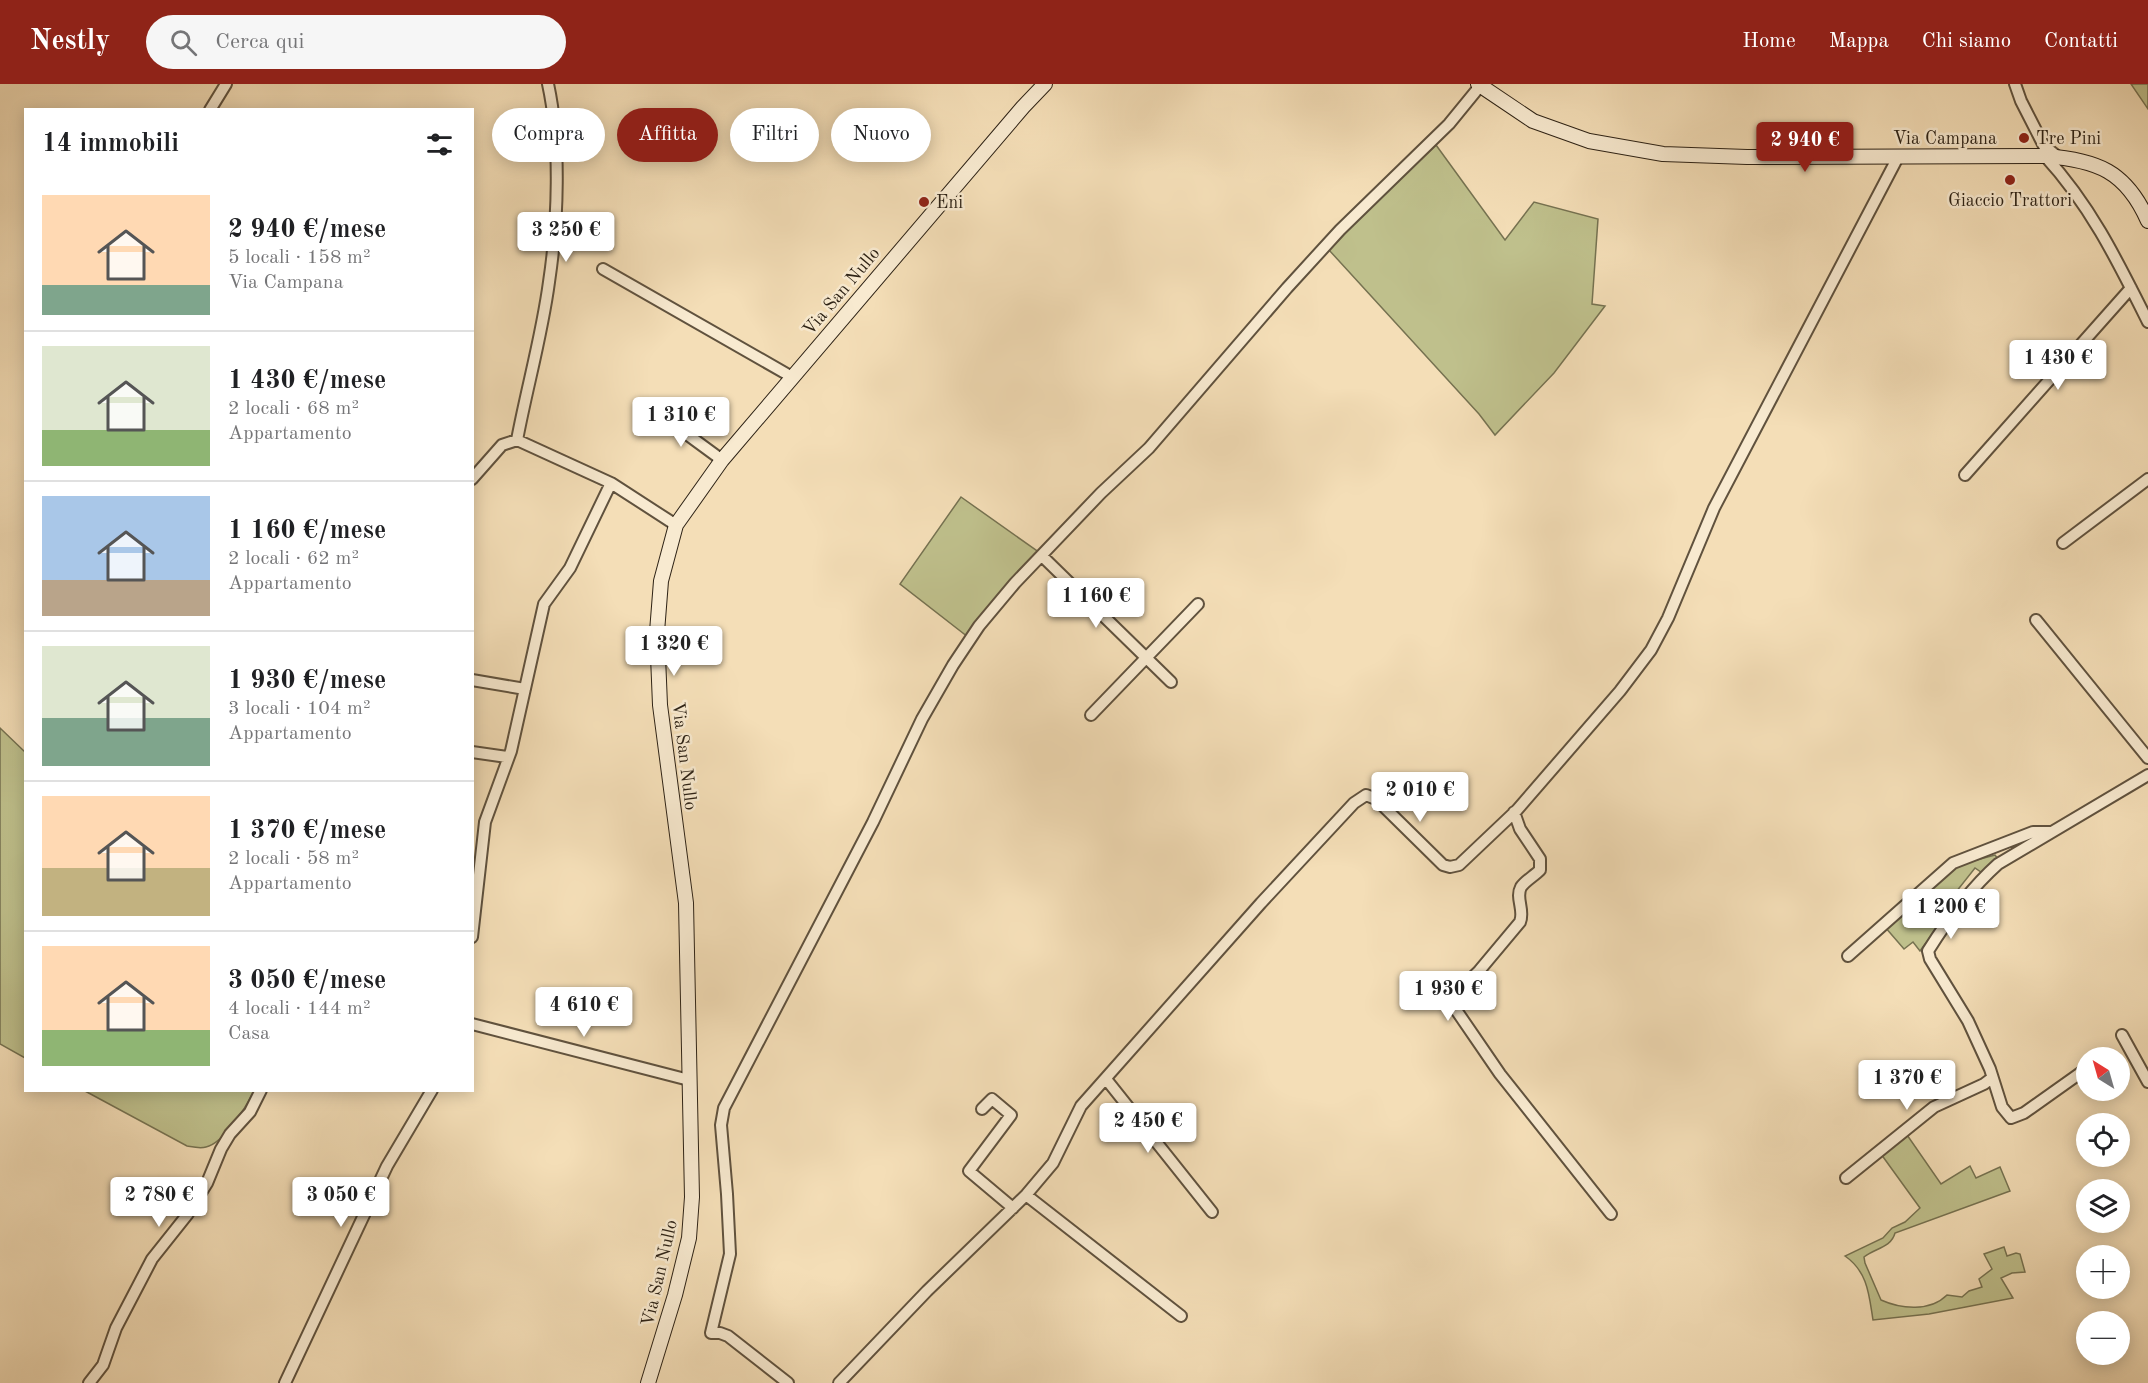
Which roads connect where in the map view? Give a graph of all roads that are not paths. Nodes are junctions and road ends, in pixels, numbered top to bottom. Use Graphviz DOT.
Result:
graph roads {
  1 [pos="226,84"];
  2 [pos="548,84"];
  3 [pos="1044,84"];
  4 [pos="2015,84"];
  5 [pos="1479,85"];
  6 [pos="211,108"];
  7 [pos="2051,156"];
  8 [pos="1898,157"];
  9 [pos="2148,220"];
  10 [pos="603,269"];
  11 [pos="2131,288"];
  12 [pos="2148,322"];
  13 [pos="792,377"];
  14 [pos="658,413"];
  15 [pos="517,440"];
  16 [pos="722,460"];
  17 [pos="1965,475"];
  18 [pos="474,478"];
  19 [pos="2148,479"];
  20 [pos="611,483"];
  21 [pos="676,525"];
  22 [pos="2063,543"];
  23 [pos="1042,556"];
  24 [pos="1198,604"];
  25 [pos="2036,620"];
  26 [pos="1146,658"];
  27 [pos="474,680"];
  28 [pos="1171,682"];
  29 [pos="525,689"];
  30 [pos="1092,715"];
  31 [pos="474,752"];
  32 [pos="507,758"];
  33 [pos="2148,758"];
  34 [pos="2148,775"];
  35 [pos="1514,812"];
  36 [pos="2054,832"];
  37 [pos="474,919"];
  38 [pos="1848,956"];
  39 [pos="474,1025"];
  40 [pos="2122,1035"];
  41 [pos="2076,1076"];
  42 [pos="1992,1078"];
  43 [pos="1106,1079"];
  44 [pos="689,1080"];
  45 [pos="2148,1082"];
  46 [pos="260,1092"];
  47 [pos="431,1092"];
  48 [pos="982,1109"];
  49 [pos="1846,1178"];
  50 [pos="1026,1195"];
  51 [pos="1013,1208"];
  52 [pos="1212,1212"];
  53 [pos="1611,1214"];
  54 [pos="1182,1316"];
  55 [pos="89,1383"];
  56 [pos="285,1383"];
  57 [pos="648,1383"];
  58 [pos="788,1383"];
  59 [pos="839,1383"];
  1 -- 6 [label="street"];
  2 -- 15 [label="street"];
  3 -- 13 [label="street, Via San Nullo"];
  4 -- 7 [label="street"];
  5 -- 8 [label="street, Via Campana"];
  5 -- 23 [label="street"];
  7 -- 8 [label="street, Via Campana"];
  7 -- 9 [label="street, Via Campana"];
  7 -- 11 [label="street"];
  8 -- 35 [label="street"];
  10 -- 13 [label="street"];
  11 -- 12 [label="street"];
  11 -- 17 [label="street"];
  13 -- 16 [label="street, Via San Nullo"];
  14 -- 16 [label="street"];
  15 -- 18 [label="street"];
  15 -- 20 [label="street"];
  16 -- 21 [label="street, Via San Nullo"];
  19 -- 22 [label="street"];
  20 -- 21 [label="street"];
  20 -- 29 [label="street"];
  21 -- 44 [label="street, Via San Nullo"];
  23 -- 26 [label="street"];
  23 -- 58 [label="street"];
  24 -- 26 [label="street"];
  25 -- 33 [label="street"];
  26 -- 28 [label="street"];
  26 -- 30 [label="street"];
  27 -- 29 [label="street"];
  29 -- 32 [label="street"];
  31 -- 32 [label="street"];
  32 -- 37 [label="street"];
  34 -- 36 [label="street"];
  35 -- 43 [label="street"];
  35 -- 53 [label="street"];
  36 -- 38 [label="street"];
  36 -- 42 [label="street"];
  39 -- 44 [label="street"];
  40 -- 45 [label="street"];
  41 -- 42 [label="street"];
  42 -- 49 [label="street"];
  43 -- 50 [label="street"];
  43 -- 52 [label="street"];
  44 -- 57 [label="street, Via San Nullo"];
  46 -- 55 [label="street"];
  47 -- 56 [label="street"];
  48 -- 51 [label="street"];
  50 -- 51 [label="street"];
  50 -- 54 [label="street"];
  51 -- 59 [label="street"];
}
